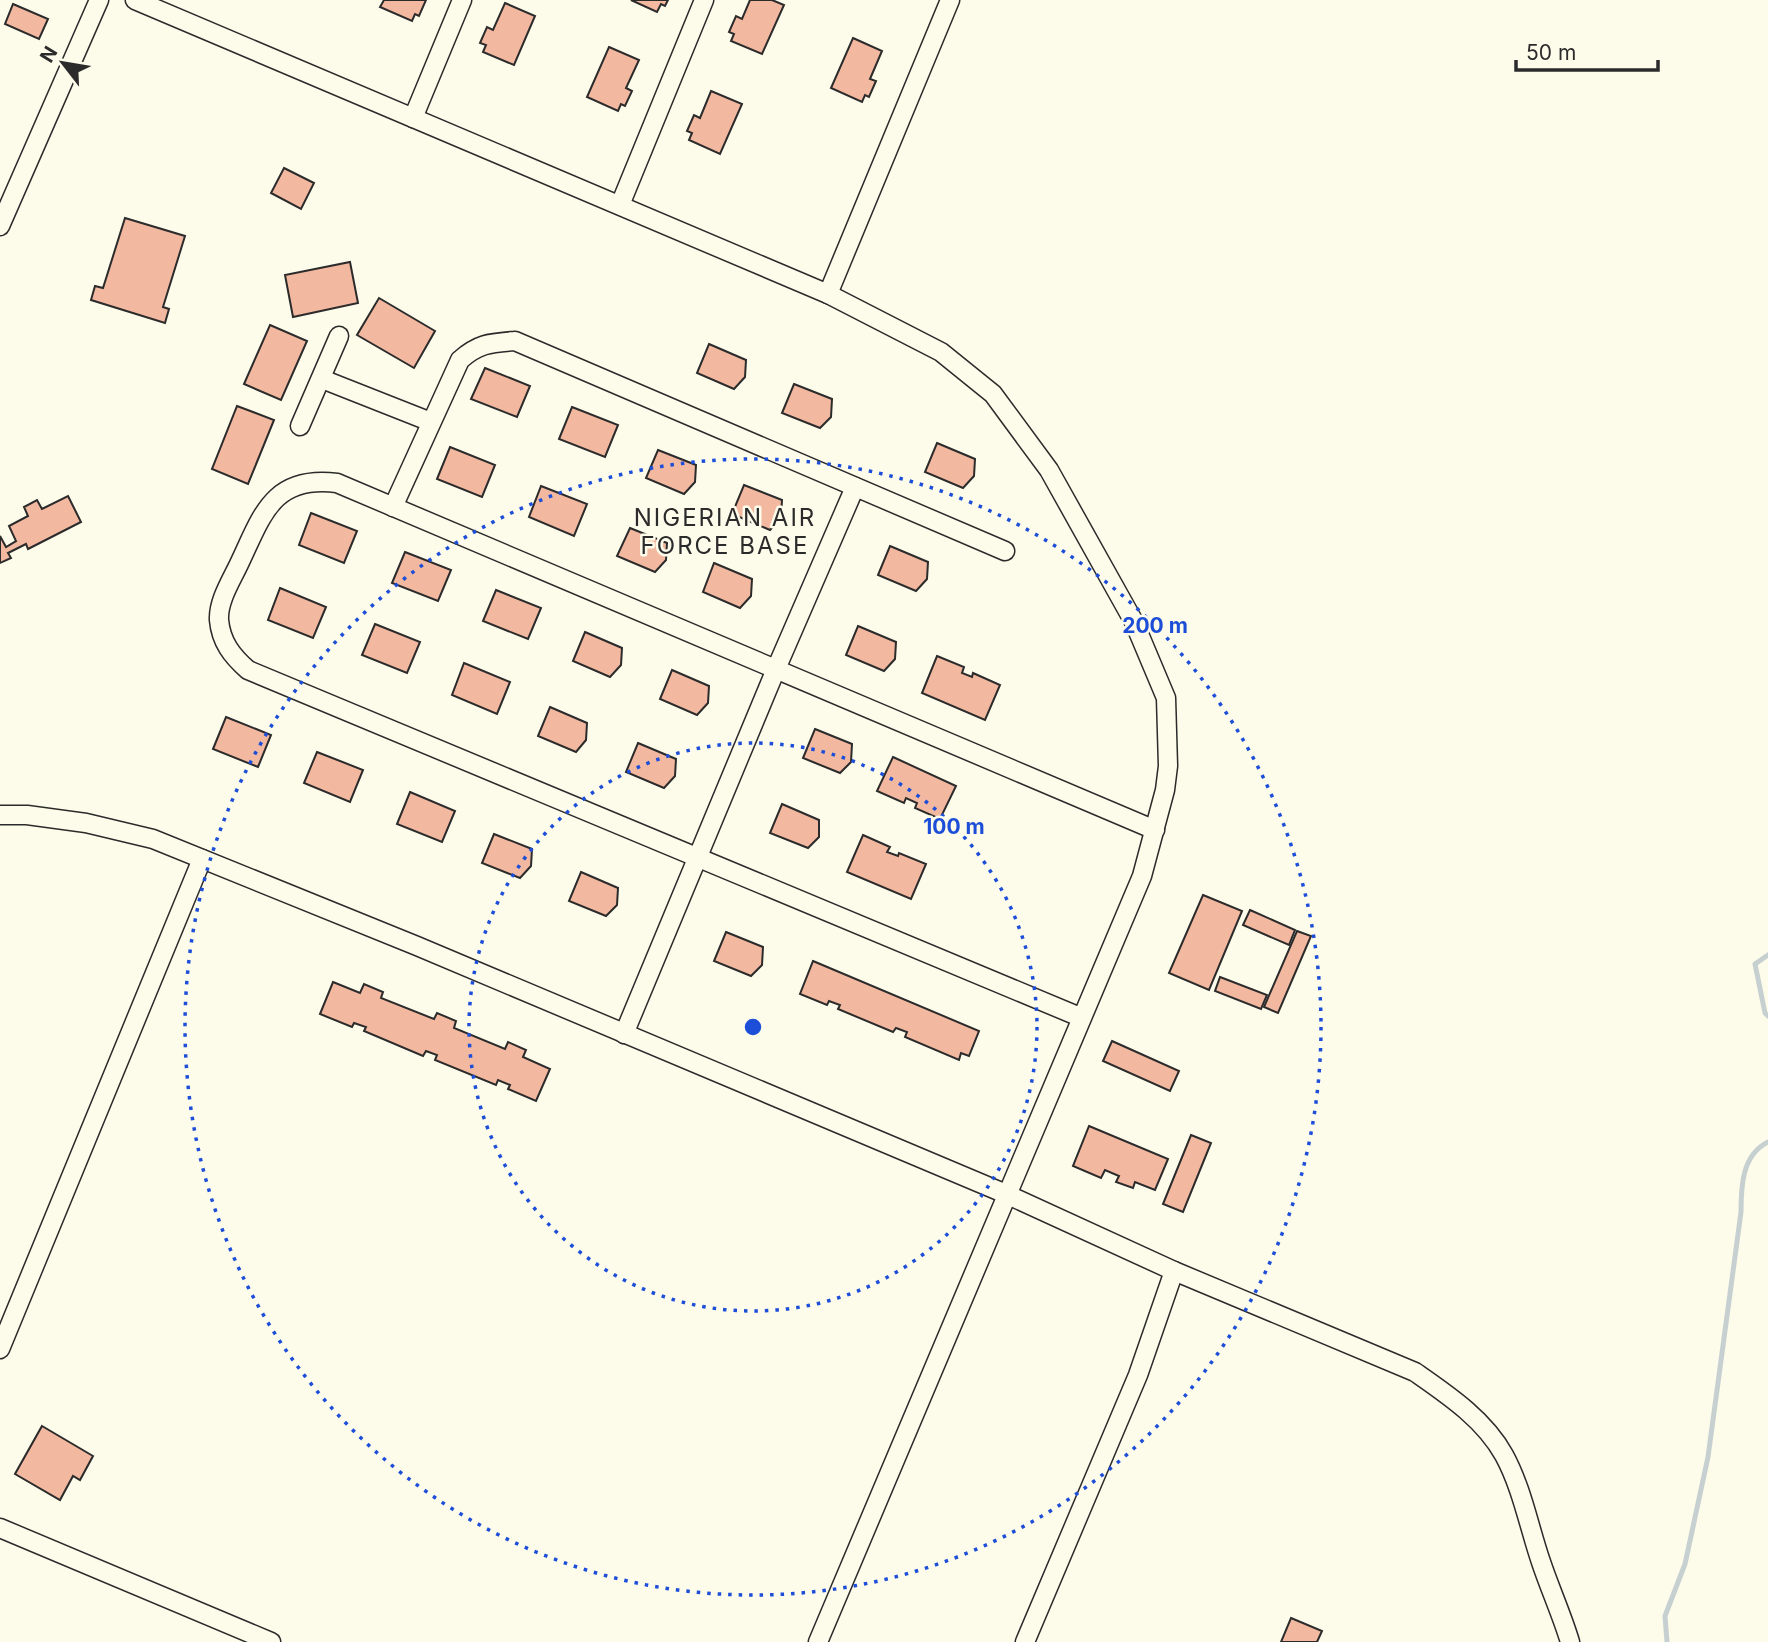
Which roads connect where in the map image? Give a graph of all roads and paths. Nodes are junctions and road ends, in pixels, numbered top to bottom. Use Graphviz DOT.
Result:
graph roads {
  1 [pos="99,0"];
  2 [pos="135,0"];
  3 [pos="462,0"];
  4 [pos="704,0"];
  5 [pos="950,0"];
  6 [pos="413,118"];
  7 [pos="620,205"];
  8 [pos="0,226"];
  9 [pos="828,294"];
  10 [pos="339,336"];
  11 [pos="322,379"];
  12 [pos="431,422"];
  13 [pos="300,426"];
  14 [pos="855,488"];
  15 [pos="393,507"];
  16 [pos="1005,551"];
  17 [pos="776,669"];
  18 [pos="0,815"];
  19 [pos="1154,830"];
  20 [pos="697,858"];
  21 [pos="202,859"];
  22 [pos="1080,1017"];
  23 [pos="624,1034"];
  24 [pos="1006,1194"];
  25 [pos="1174,1271"];
  26 [pos="0,1349"];
  27 [pos="0,1528"];
  28 [pos="271,1642"];
  29 [pos="818,1642"];
  30 [pos="1025,1642"];
  31 [pos="1570,1642"];
  1 -- 8 [label="street"];
  2 -- 6 [label="street"];
  3 -- 6 [label="street"];
  4 -- 7 [label="street"];
  5 -- 9 [label="street"];
  6 -- 7 [label="street"];
  7 -- 9 [label="street"];
  9 -- 19 [label="street"];
  10 -- 11 [label="street"];
  11 -- 12 [label="street"];
  11 -- 13 [label="street"];
  12 -- 14 [label="street"];
  12 -- 15 [label="street"];
  14 -- 16 [label="street"];
  14 -- 17 [label="street"];
  15 -- 17 [label="street"];
  15 -- 20 [label="street"];
  17 -- 19 [label="street"];
  17 -- 20 [label="street"];
  18 -- 21 [label="street"];
  19 -- 22 [label="street"];
  20 -- 22 [label="street"];
  20 -- 23 [label="street"];
  21 -- 23 [label="street"];
  21 -- 26 [label="street"];
  22 -- 24 [label="street"];
  23 -- 24 [label="street"];
  24 -- 25 [label="street"];
  24 -- 29 [label="street"];
  25 -- 30 [label="street"];
  25 -- 31 [label="street"];
  27 -- 28 [label="street"];
}
